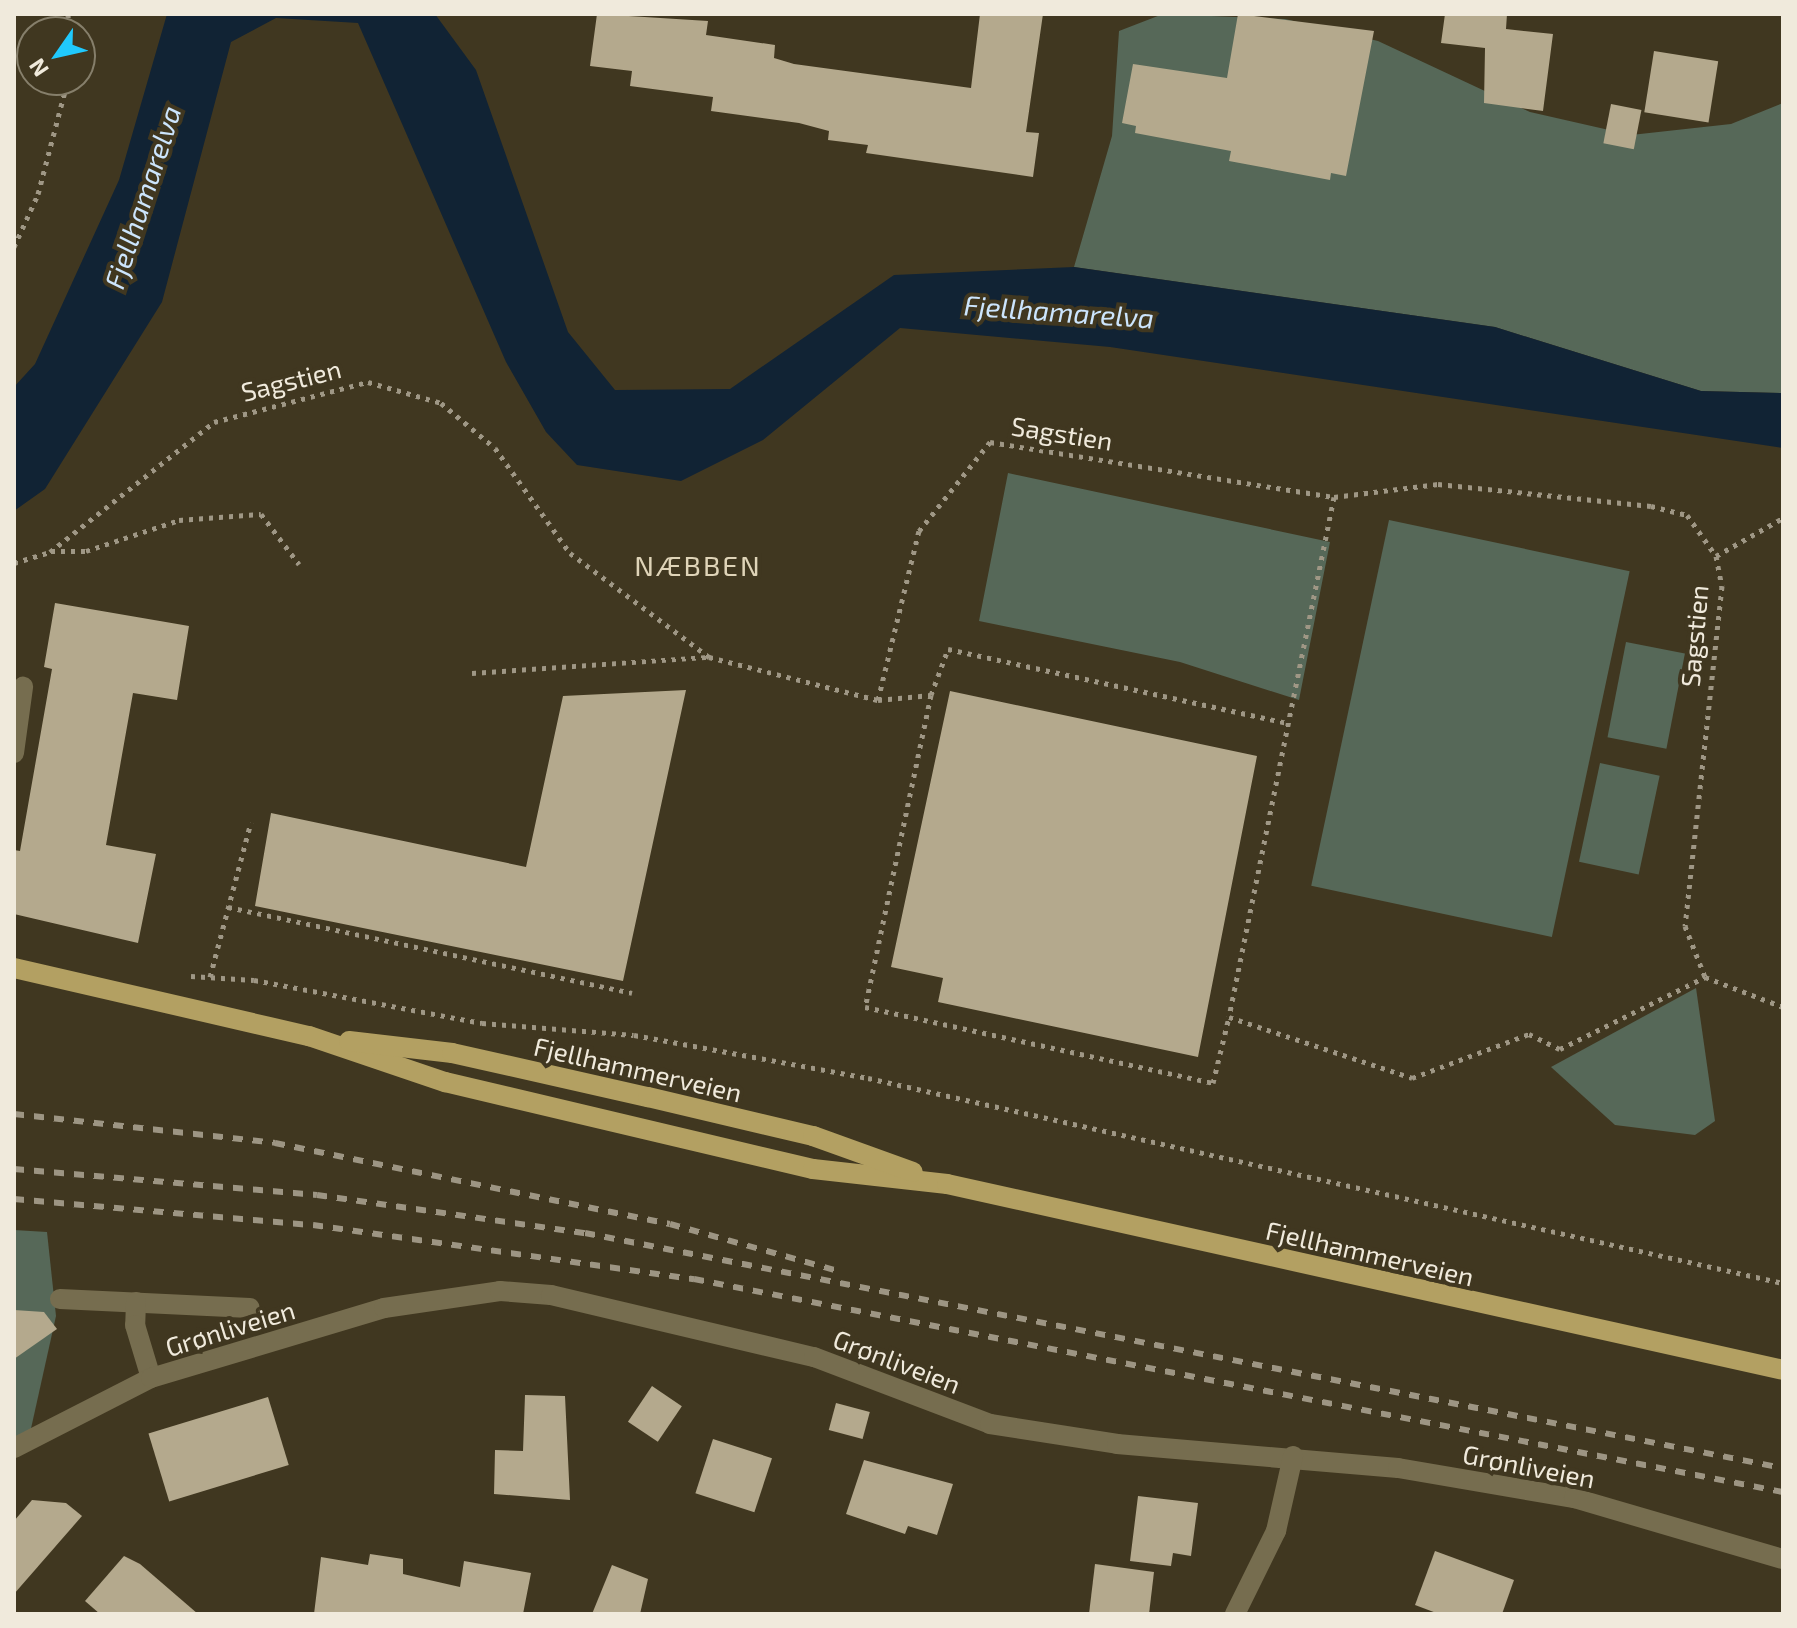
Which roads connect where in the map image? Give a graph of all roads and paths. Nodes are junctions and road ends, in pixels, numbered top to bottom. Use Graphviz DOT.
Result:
graph roads {
  1 [pos="64,96"];
  2 [pos="14,247"];
  3 [pos="1334,497"];
  4 [pos="1783,518"];
  5 [pos="50,552"];
  6 [pos="1716,556"];
  7 [pos="14,563"];
  8 [pos="299,564"];
  9 [pos="709,657"];
  10 [pos="472,673"];
  11 [pos="23,687"];
  12 [pos="931,695"];
  13 [pos="878,700"];
  14 [pos="1288,723"];
  15 [pos="14,753"];
  16 [pos="251,822"];
  17 [pos="228,907"];
  18 [pos="14,968"];
  19 [pos="179,975"];
  20 [pos="210,977"];
  21 [pos="1705,977"];
  22 [pos="632,993"];
  23 [pos="1783,1007"];
  24 [pos="1229,1017"];
  25 [pos="309,1036"];
  26 [pos="947,1184"];
  27 [pos="1783,1283"];
  28 [pos="60,1299"];
  29 [pos="136,1302"];
  30 [pos="250,1308"];
  31 [pos="1783,1370"];
  32 [pos="151,1378"];
  33 [pos="14,1448"];
  34 [pos="1293,1456"];
  35 [pos="1783,1559"];
  36 [pos="1235,1614"];
  1 -- 2 [label="path"];
  3 -- 6 [label="path, Sagstien"];
  3 -- 13 [label="path, Sagstien"];
  3 -- 14 [label="path"];
  4 -- 6 [label="path"];
  5 -- 7 [label="path, Sagstien"];
  5 -- 8 [label="path"];
  5 -- 9 [label="path, Sagstien"];
  6 -- 21 [label="path, Sagstien"];
  9 -- 10 [label="path"];
  9 -- 13 [label="path, Sagstien"];
  11 -- 15 [label="street"];
  12 -- 13 [label="path"];
  12 -- 14 [label="path"];
  12 -- 24 [label="path"];
  14 -- 24 [label="path"];
  16 -- 17 [label="path"];
  17 -- 20 [label="path"];
  17 -- 22 [label="path"];
  18 -- 25 [label="main road, Fjellhammerveien"];
  19 -- 20 [label="path"];
  20 -- 27 [label="path"];
  21 -- 23 [label="path"];
  21 -- 24 [label="path"];
  25 -- 26 [label="main road, Fjellhammerveien"];
  25 -- 26 [label="main road, Fjellhammerveien"];
  26 -- 31 [label="main road, Fjellhammerveien"];
  28 -- 29 [label="street"];
  29 -- 30 [label="street"];
  29 -- 32 [label="street"];
  32 -- 33 [label="street, Grønliveien"];
  32 -- 34 [label="street, Grønliveien"];
  34 -- 35 [label="street, Grønliveien"];
  34 -- 36 [label="street"];
}
